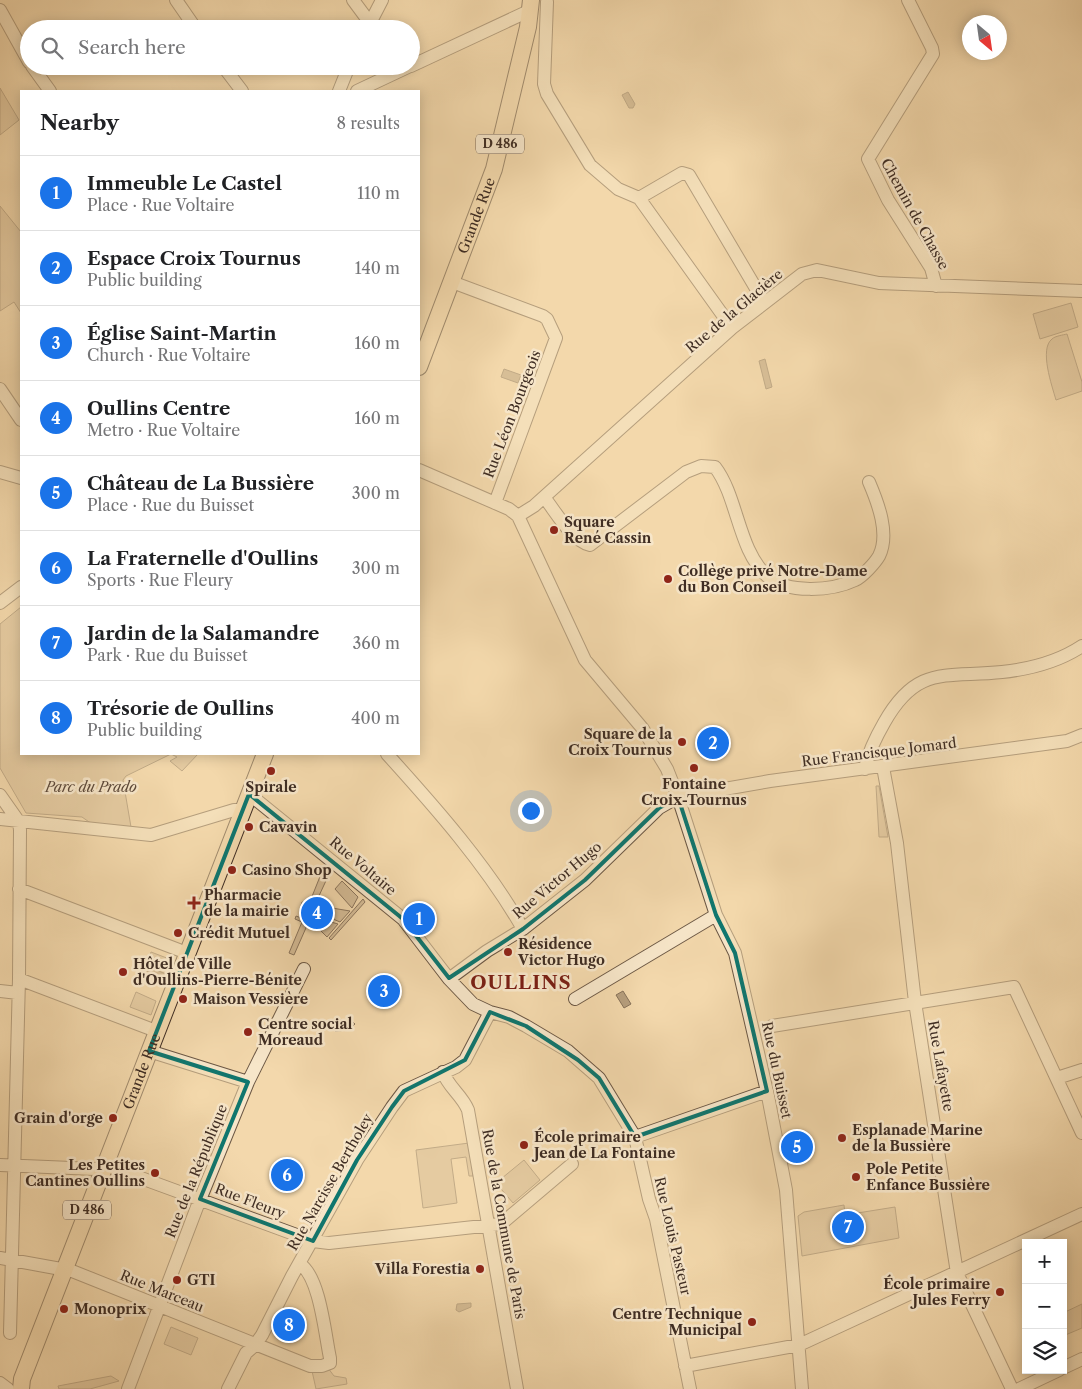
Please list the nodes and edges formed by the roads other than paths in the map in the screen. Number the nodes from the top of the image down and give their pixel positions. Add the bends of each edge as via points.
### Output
1 (176, 0) edge
2 (354, 0) edge
3 (382, 0) edge
4 (908, 0) edge
5 (538, 3) edge
6 (0, 10) edge
7 (190, 20) edge
8 (365, 20) edge
9 (371, 20) edge
10 (20, 46) edge
11 (420, 62) edge
12 (38, 75) edge
13 (230, 75) edge
14 (345, 75) edge
15 (392, 75) edge
16 (49, 90) edge
17 (241, 90) edge
18 (339, 90) edge
19 (359, 90) edge
20 (639, 198) junction
21 (452, 282) junction
22 (936, 286) junction
23 (1082, 291) edge
24 (764, 302) junction
25 (732, 328) junction
26 (420, 361) edge
27 (0, 389) edge
28 (20, 419) edge
29 (420, 470) edge
30 (0, 472) edge
31 (20, 478) edge
32 (870, 482) dead end
33 (545, 496) junction
34 (495, 503) junction
35 (518, 516) junction
36 (20, 588) edge
37 (0, 603) edge
38 (1082, 646) edge
39 (1082, 735) edge
40 (265, 755) edge
41 (388, 755) edge
42 (883, 767) junction
43 (865, 769) junction
44 (250, 794) junction
45 (0, 796) edge
46 (678, 797) junction
47 (0, 809) edge
48 (243, 810) junction
49 (0, 819) edge
50 (19, 822) junction
51 (19, 888) junction
52 (716, 915) junction
53 (523, 929) junction
54 (187, 953) junction
55 (304, 969) dead end
56 (449, 978) junction
57 (19, 979) junction
58 (0, 991) edge
59 (18, 993) junction
60 (575, 998) dead end
61 (915, 1002) junction
62 (490, 1012) junction
63 (772, 1026) dead end
64 (156, 1031) junction
65 (149, 1051) junction
66 (1082, 1070) edge
67 (443, 1072) junction
68 (1057, 1078) junction
69 (248, 1082) junction
70 (767, 1091) junction
71 (1082, 1133) edge
72 (635, 1137) junction
73 (572, 1164) dead end
74 (0, 1165) edge
75 (13, 1165) junction
76 (103, 1168) junction
77 (200, 1199) junction
78 (1082, 1214) edge
79 (490, 1226) junction
80 (313, 1241) junction
81 (5, 1259) edge
82 (300, 1264) junction
83 (63, 1269) junction
84 (957, 1272) junction
85 (160, 1305) junction
86 (10, 1333) dead end
87 (255, 1345) junction
88 (800, 1345) junction
89 (1082, 1360) edge
90 (685, 1366) junction
91 (1067, 1366) edge
92 (1051, 1374) edge
93 (0, 1383) edge
94 (8, 1389) edge
95 (21, 1389) edge
96 (128, 1389) edge
97 (228, 1389) edge
98 (237, 1389) edge
99 (517, 1389) edge
100 (690, 1389) edge
101 (802, 1389) edge
102 (1012, 1389) edge
103 (1019, 1389) edge

1 - 7 street
2 - 8 street
3 - 9 street
4 - 22 street, Chemin de Chasse via 933,54 868,159 888,200 931,268
5 - 11 street
5 - 20 street via 546,94 590,165 618,189
5 - 21 main road, Grande Rue / D 486 via 494,169
6 - 10 street
12 - 16 street
13 - 17 street
14 - 18 street
15 - 19 street
20 - 24 street via 682,173 689,175
20 - 25 street
21 - 26 main road, Grande Rue / D 486
21 - 34 street, Rue Léon Bourgeois via 543,316 556,338
22 - 23 street, Rue de la Glacière
22 - 24 street, Rue de la Glacière via 879,283 817,270 802,274
24 - 25 street, Rue de la Glacière
25 - 33 street, Rue de la Glacière
27 - 28 street
29 - 34 street
30 - 31 street
32 - 33 street via 881,511 879,556 857,580 814,588 783,586 768,577 755,561 715,467 701,466 686,472 590,545 583,543
33 - 35 street, Rue de la Glacière
34 - 35 street
35 - 46 street, Rue du Buisset via 583,657 644,729
36 - 37 street
38 - 43 street via 1038,666 1001,672 946,674 915,686 897,700 874,742
39 - 42 street, Rue Francisque Jomard via 1067,741
40 - 44 main road, Grande Rue / D 486
41 - 53 street via 487,875
42 - 43 street, Rue Francisque Jomard
42 - 61 street, Rue Lafayette via 897,843
43 - 46 street, Rue Francisque Jomard
44 - 48 main road, Grande Rue / D 486
44 - 56 street, Rue Voltaire via 403,919
45 - 47 street
45 - 50 street
46 - 52 street, Rue du Buisset
46 - 53 street, Rue Victor Hugo via 659,808 585,880
48 - 50 street via 152,835
48 - 54 main road, Grande Rue / D 486
49 - 50 street
50 - 51 street
51 - 54 street
51 - 57 street
52 - 60 street
52 - 70 street, Rue du Buisset via 735,953
53 - 56 street, Rue Victor Hugo
54 - 64 main road, Grande Rue / D 486
55 - 69 street, Rue de la République
56 - 62 street, Rue Voltaire via 473,1004
57 - 59 street
57 - 64 street
58 - 59 street
59 - 75 street
61 - 63 street
61 - 68 street via 1014,987
61 - 84 street, Rue Lafayette
62 - 67 street, Rue Narcisse Bertholey via 464,1060
62 - 72 street, Rue Louis Pasteur via 509,1016 526,1026 599,1078
64 - 65 main road, Grande Rue / D 486
65 - 69 street
65 - 76 main road, Grande Rue / D 486
66 - 68 street
67 - 79 street, Rue de la Commune de Paris via 447,1083 463,1098 468,1110
67 - 80 street, Rue Narcisse Bertholey via 404,1091 357,1160
68 - 71 street
69 - 77 street, Rue de la République
70 - 72 street
70 - 88 street, Rue du Buisset via 786,1190
72 - 90 street, Rue Louis Pasteur via 656,1219
73 - 79 street via 501,1224
74 - 75 street, Rue Fleury
75 - 76 street, Rue Fleury
75 - 81 street
76 - 77 street, Rue Fleury via 122,1170
76 - 83 main road, Grande Rue / D 486
77 - 80 street, Rue Fleury
77 - 85 street, Rue de la République
78 - 84 street
79 - 80 street, Rue Fleury via 328,1243
79 - 99 street, Rue de la Commune de Paris
80 - 82 street, Rue Narcisse Bertholey
81 - 83 street, Rue Marceau
81 - 86 street
82 - 87 street, Rue Narcisse Bertholey
82 - 87 street, Rue Marceau via 313,1280 330,1363 310,1366
83 - 85 street, Rue Marceau
83 - 95 main road, Grande Rue / D 486
84 - 88 street
84 - 102 street, Rue Lafayette
85 - 87 street, Rue Marceau
85 - 96 street, Rue de la République
87 - 97 street, Rue Narcisse Bertholey via 246,1353
87 - 98 street, Rue Narcisse Bertholey
88 - 90 street
88 - 101 street, Rue du Buisset
89 - 91 street
90 - 100 street, Rue Louis Pasteur
92 - 103 street
93 - 94 street

